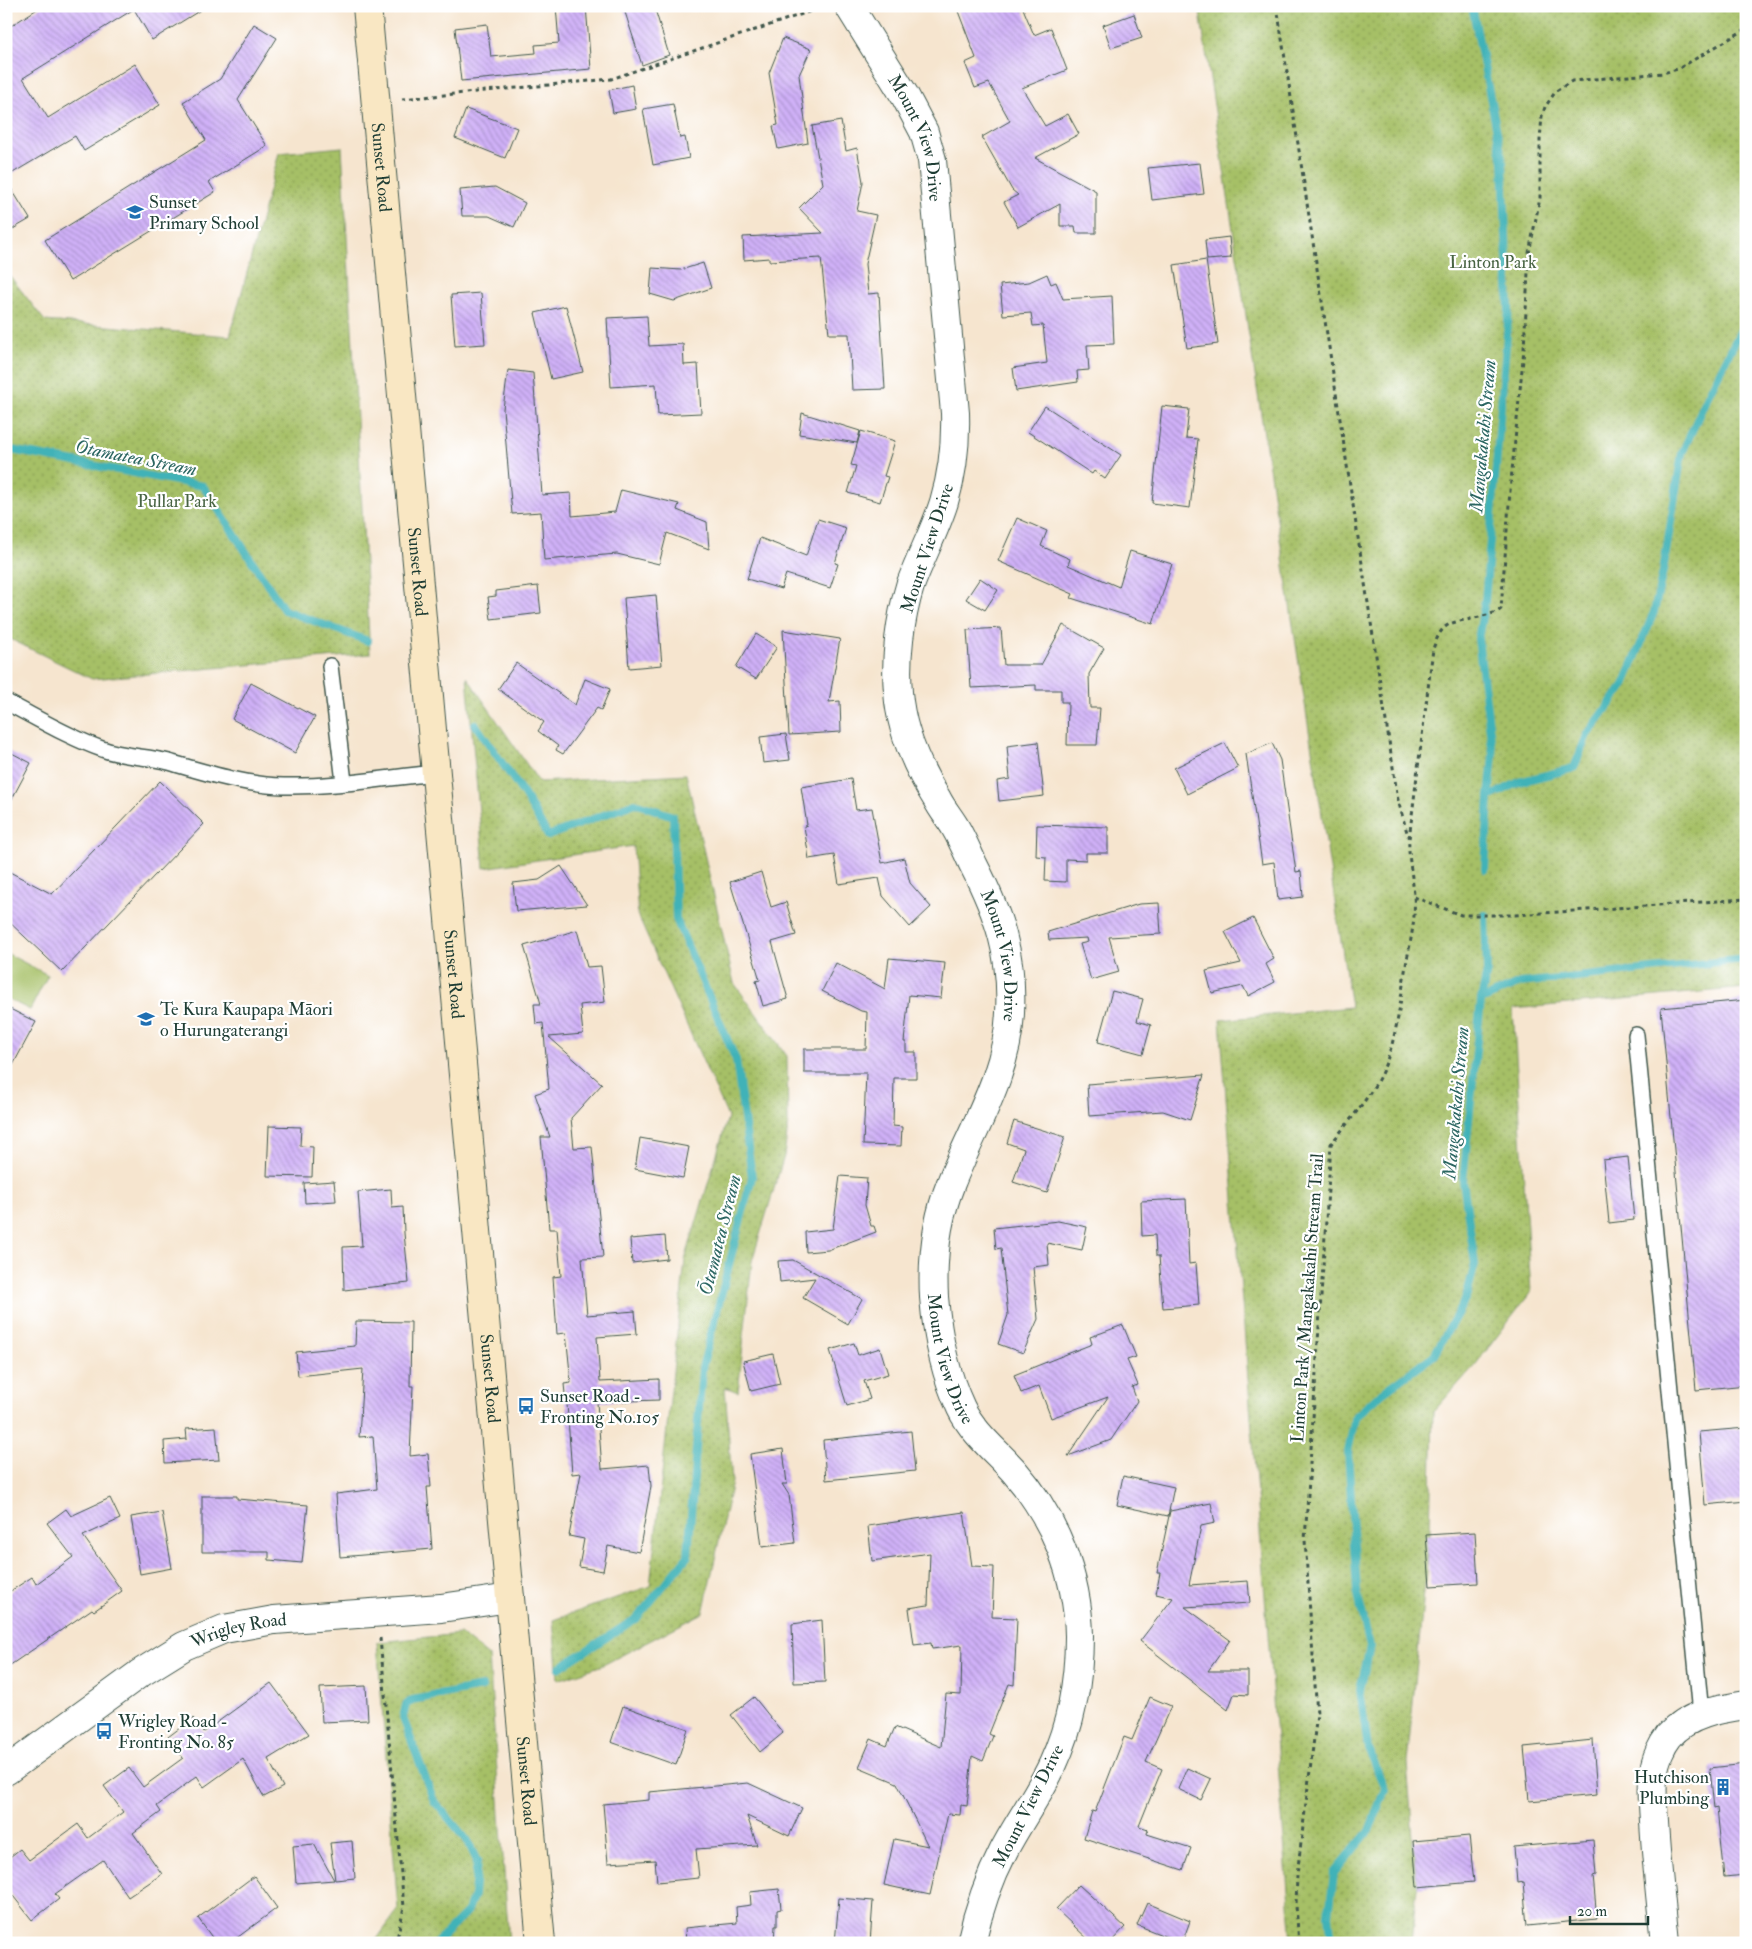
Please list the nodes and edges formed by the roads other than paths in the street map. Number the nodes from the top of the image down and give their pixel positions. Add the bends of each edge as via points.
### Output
1 (367, 6) edge
2 (849, 6) edge
3 (330, 666) dead end
4 (6, 702) edge
5 (435, 773) junction
6 (344, 782) junction
7 (1636, 1034) dead end
8 (510, 1598) junction
9 (1746, 1705) edge
10 (1702, 1714) junction
11 (6, 1771) edge
12 (541, 1943) edge
13 (971, 1943) edge
14 (1665, 1943) edge

1 - 5 main road, Sunset Road
2 - 13 street, Mount View Drive via 905,96 924,132 932,160 955,413 956,448 951,473 943,504 910,588 901,625 898,694 904,729 915,761 955,826 1002,928 1009,977 1010,1015 994,1087 950,1184 939,1220 934,1296 948,1374 962,1409 974,1428 1017,1475 1049,1520 1075,1591 1079,1637 1075,1689 1067,1727 1053,1764 1002,1854 977,1912
3 - 6 lane
4 - 6 lane via 68,734 116,753 155,758 238,782 285,786
5 - 6 lane
5 - 8 main road, Sunset Road
7 - 10 lane
8 - 11 street, Wrigley Road via 440,1608 274,1620 224,1629 184,1646 139,1674
8 - 12 main road, Sunset Road
9 - 10 street
10 - 14 street via 1669,1736 1654,1770 1655,1846

